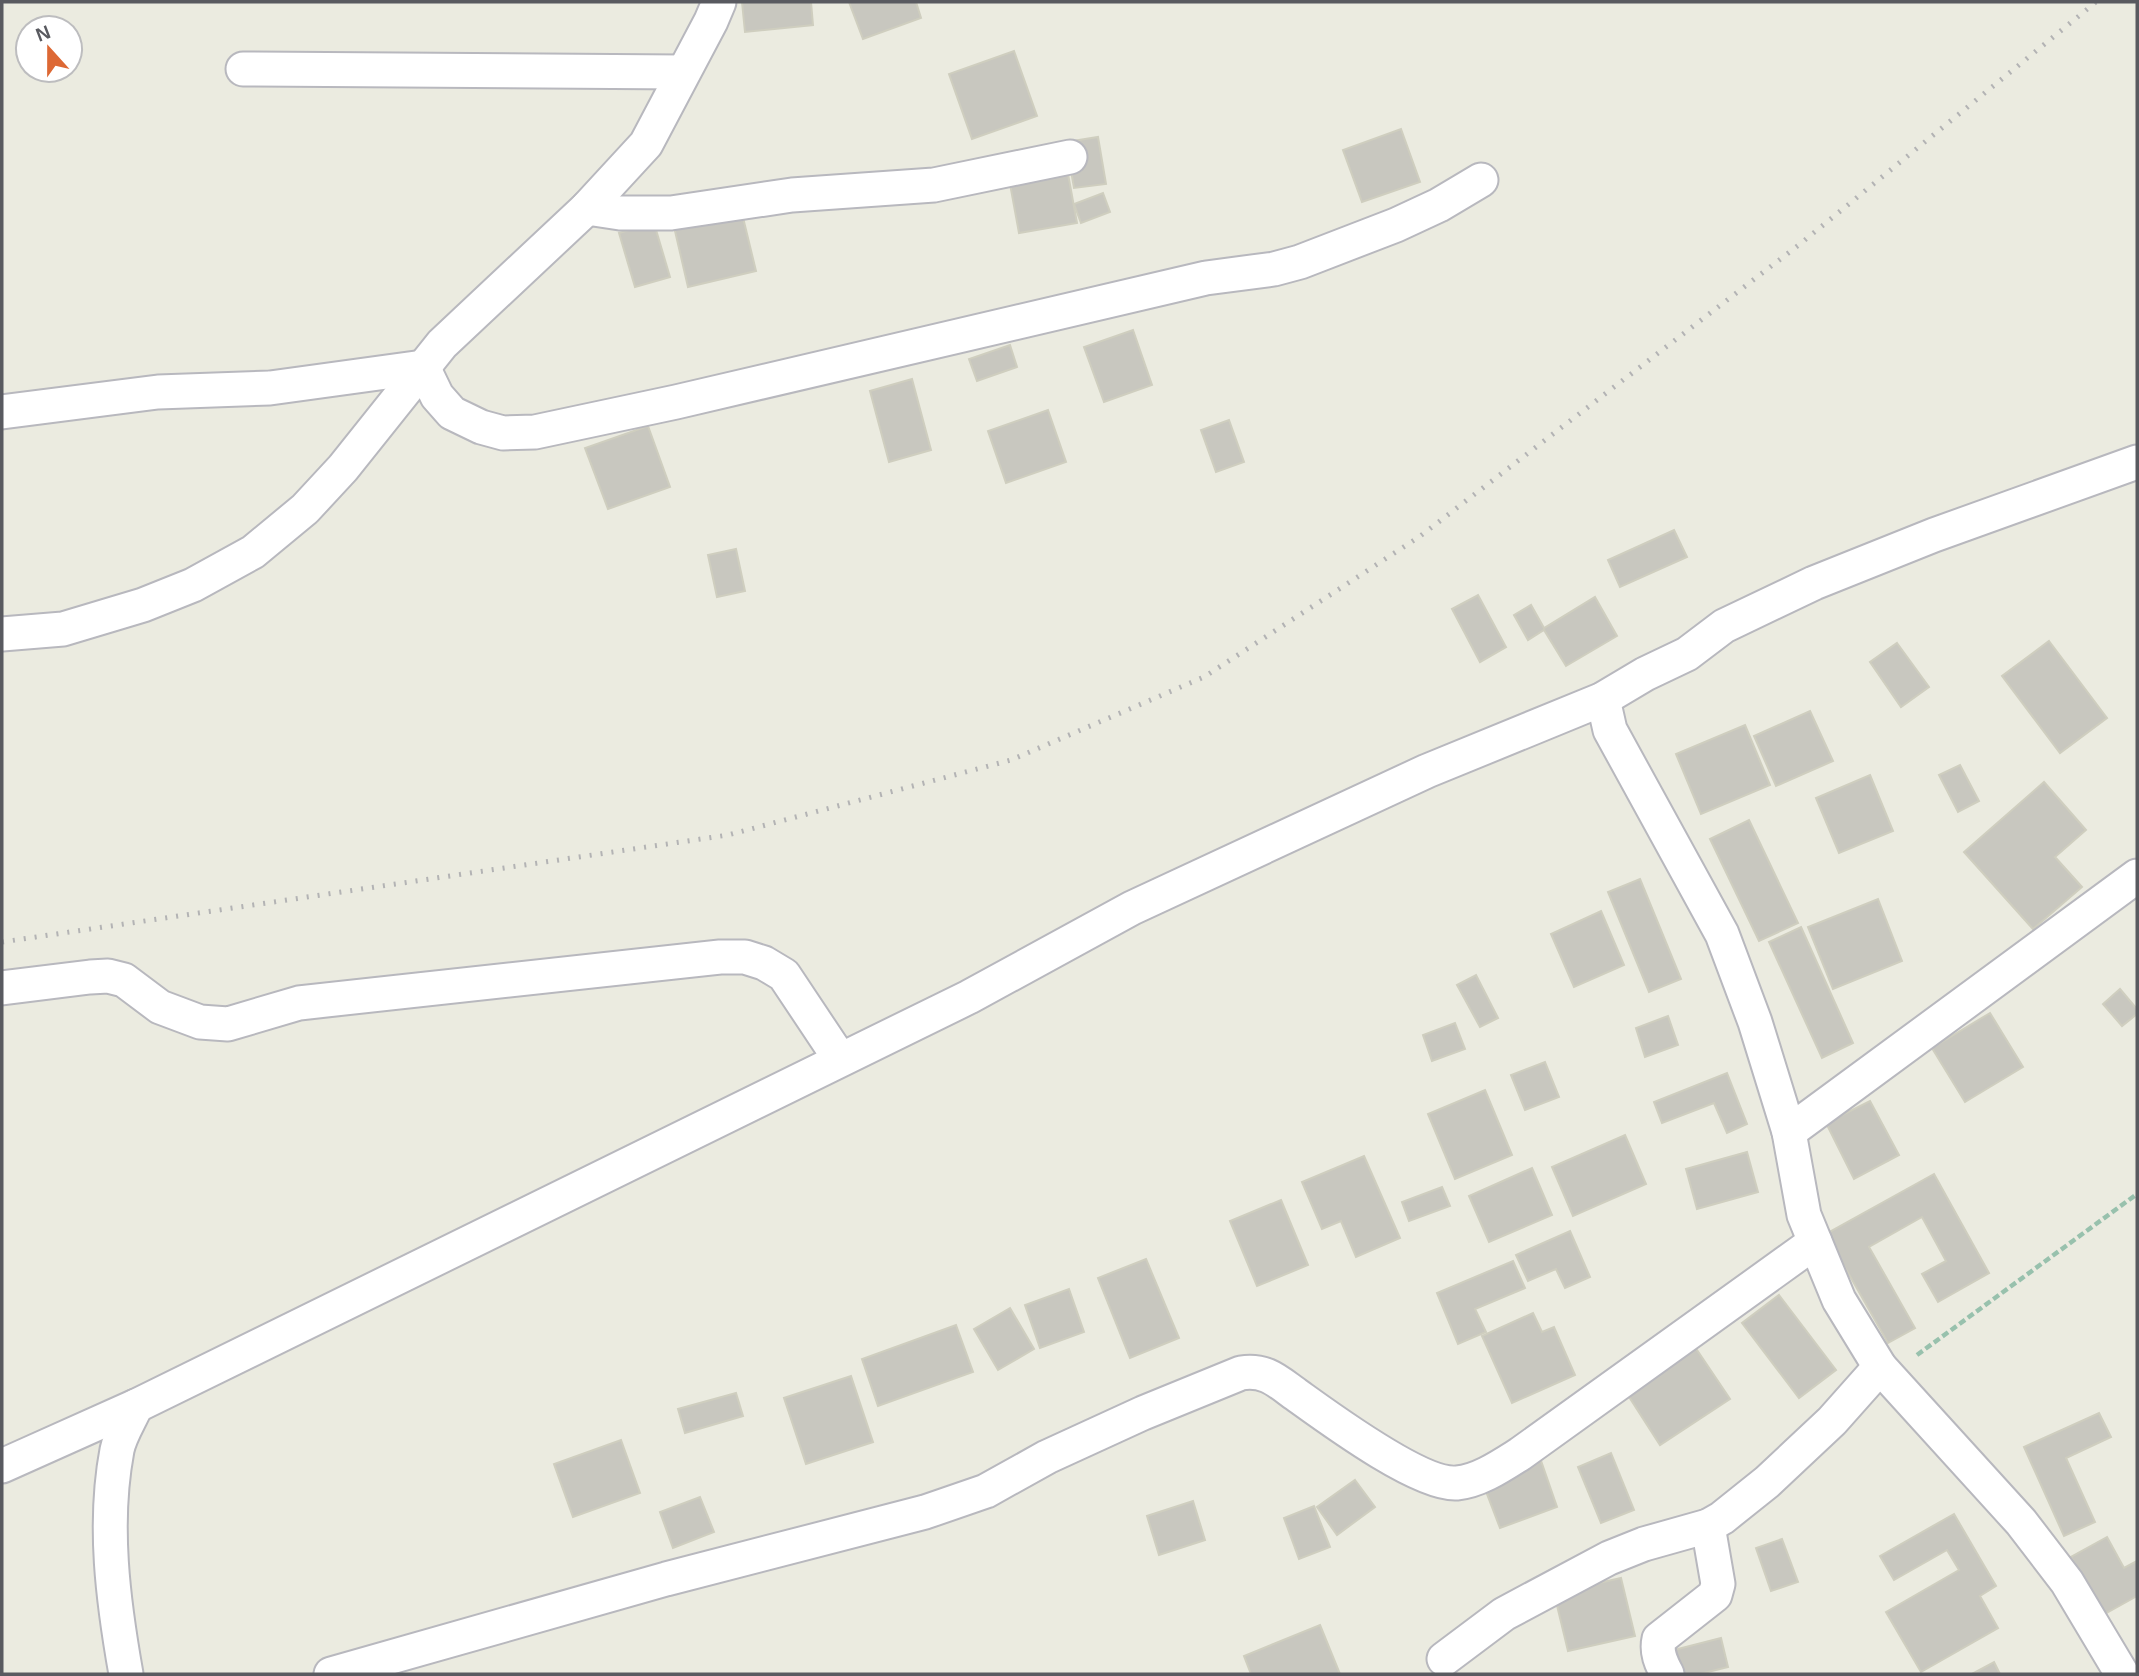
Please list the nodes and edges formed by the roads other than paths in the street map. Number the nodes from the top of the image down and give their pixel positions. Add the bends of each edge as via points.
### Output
1 (719, 2) edge
2 (243, 69) dead end
3 (683, 72) junction
4 (1070, 158) dead end
5 (1481, 180) dead end
6 (587, 208) junction
7 (423, 367) junction
8 (2, 412) edge
9 (2137, 462) edge
10 (2, 634) edge
11 (1603, 699) junction
12 (2137, 876) edge
13 (2, 988) edge
14 (840, 1059) junction
15 (1789, 1132) junction
16 (1815, 1242) junction
17 (1884, 1372) junction
18 (136, 1406) junction
19 (2, 1466) edge
20 (1708, 1526) junction
21 (1444, 1658) dead end
22 (126, 1674) edge
23 (331, 1674) edge
24 (1667, 1674) edge
25 (2123, 1674) edge

1 - 3 street
2 - 3 street
3 - 6 street via 646,144
4 - 6 street via 934,185 792,195 671,213
5 - 7 street via 1439,205 1274,269 1206,278 536,432 503,433 452,413 437,396
6 - 7 street
7 - 8 street via 270,388 158,391
7 - 10 street via 305,509 253,552 193,585 143,605 63,629
9 - 11 street via 1814,583 1724,626 1687,654
11 - 14 street via 1427,771 1132,908 969,997
11 - 15 street via 1610,730 1722,934
12 - 15 street
13 - 14 street via 108,976 124,980 160,1007 200,1022 229,1024 299,1003 745,957 784,975
14 - 18 street
15 - 16 street via 1804,1215
16 - 17 street via 1839,1300
16 - 23 street via 1520,1454 1471,1480 1455,1483 1422,1475 1266,1374 1252,1371 1131,1418 986,1491 925,1512 666,1579
17 - 20 street via 1767,1482
17 - 25 street via 2021,1522 2067,1582
18 - 19 street
18 - 22 street via 117,1447 111,1497 114,1594
20 - 21 street via 1609,1558 1504,1614
20 - 24 street via 1718,1584 1715,1595 1659,1639 1657,1647

